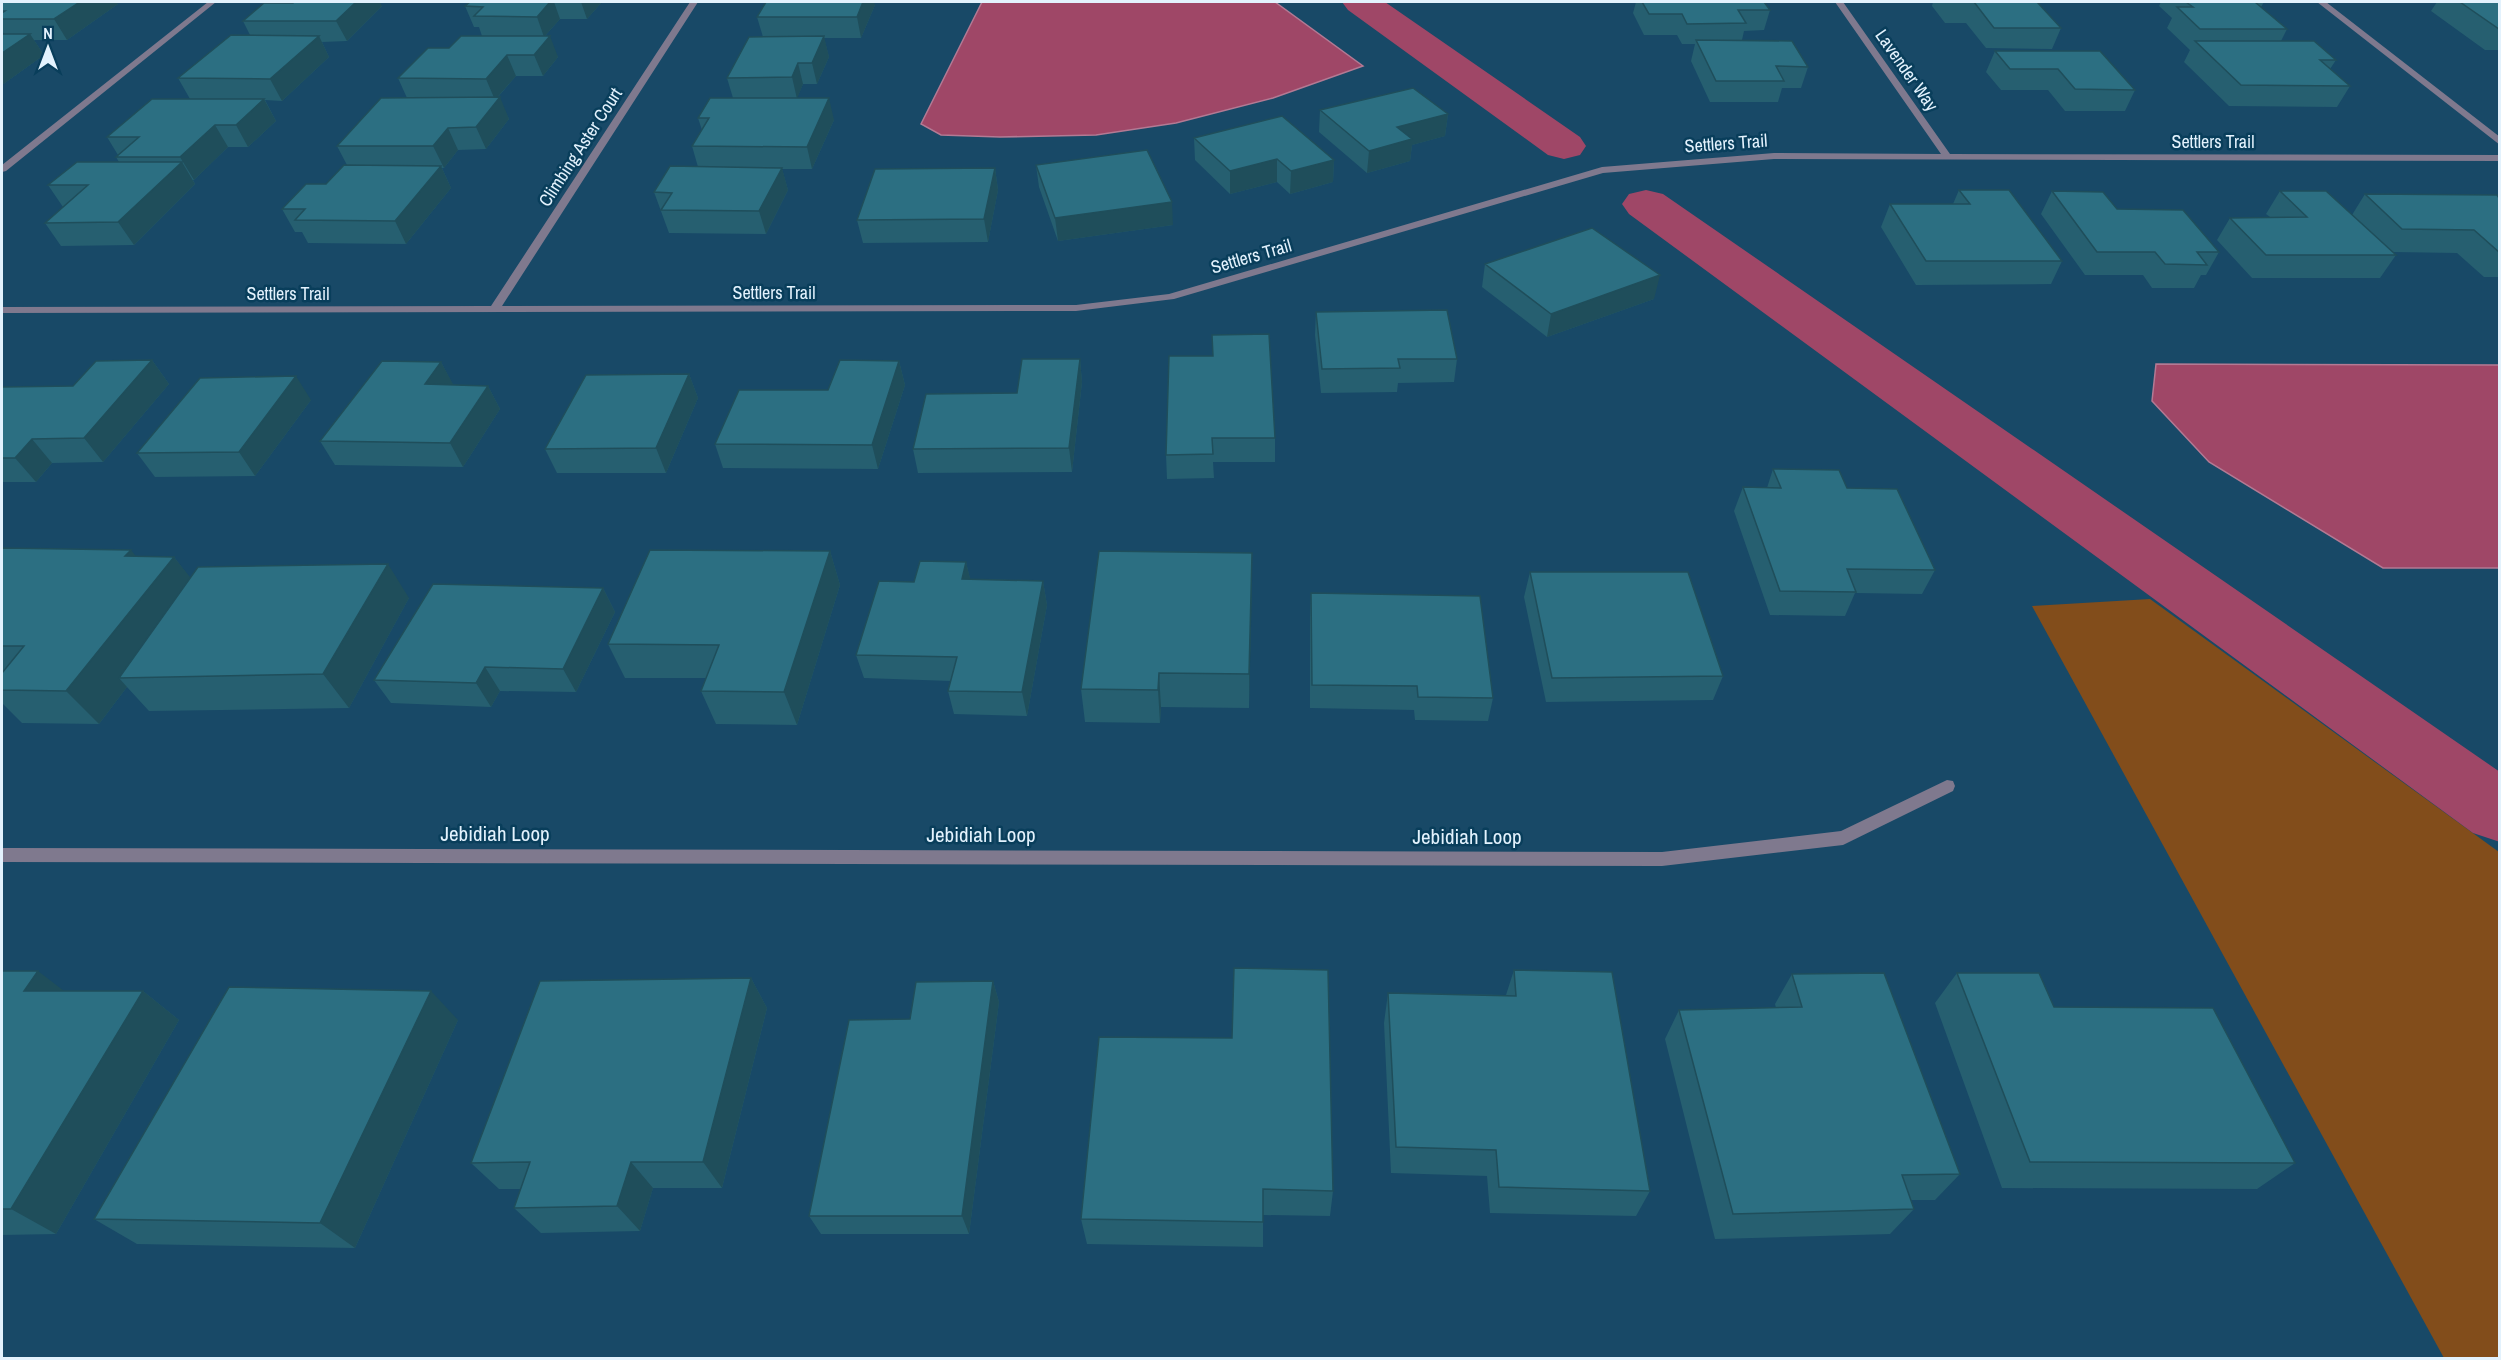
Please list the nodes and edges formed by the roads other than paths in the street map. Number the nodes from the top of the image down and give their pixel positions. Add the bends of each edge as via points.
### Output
1 (212, 2) edge
2 (694, 2) edge
3 (1839, 2) edge
4 (2321, 2) edge
5 (2499, 142) edge
6 (1948, 157) junction
7 (2499, 158) edge
8 (2, 170) edge
9 (2, 310) edge
10 (494, 310) junction
11 (1947, 786) dead end
12 (2, 855) edge

1 - 8 street
2 - 10 street, Climbing Aster Court
3 - 6 street, Lavender Way
4 - 5 street
6 - 7 street, Settlers Trail
6 - 10 street, Settlers Trail via 1774,156 1602,170 1170,297 1076,308
9 - 10 street, Settlers Trail
11 - 12 street, Jebidiah Loop via 1843,838 1662,859

